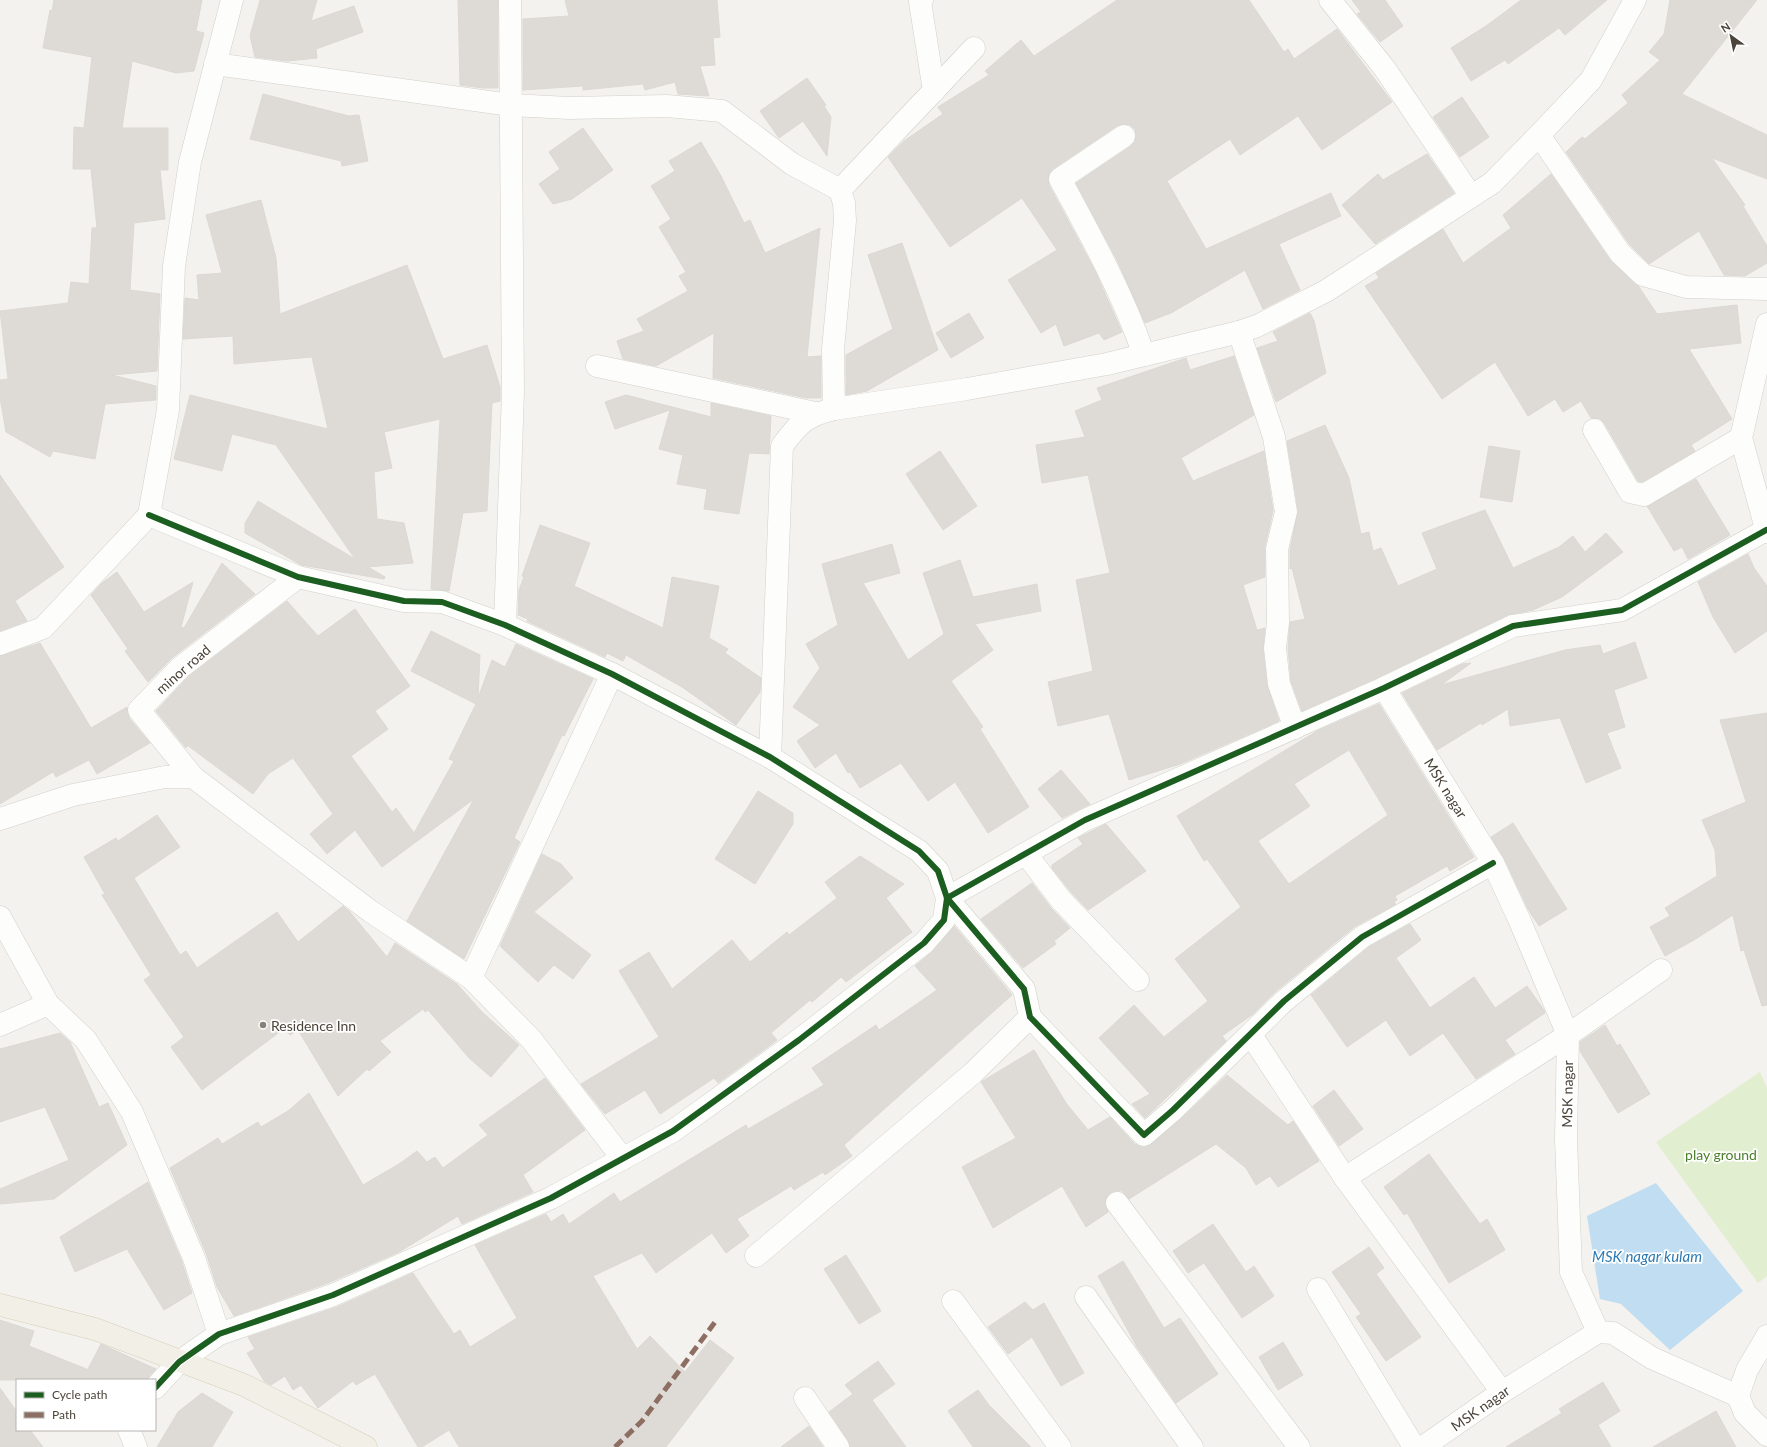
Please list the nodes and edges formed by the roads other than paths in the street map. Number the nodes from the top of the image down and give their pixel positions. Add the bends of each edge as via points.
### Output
1 (232, 0) edge
2 (510, 0) edge
3 (922, 0) edge
4 (1330, 0) edge
5 (1635, 0) edge
6 (974, 48) dead end
7 (215, 64) junction
8 (934, 90) junction
9 (512, 105) junction
10 (1124, 136) dead end
11 (1540, 136) junction
12 (840, 190) junction
13 (1471, 196) junction
14 (1767, 289) edge
15 (1767, 324) edge
16 (1239, 332) junction
17 (1144, 355) junction
18 (597, 366) dead end
19 (824, 411) junction
20 (1594, 430) dead end
21 (1740, 438) junction
22 (149, 515) junction
23 (1766, 531) edge
24 (298, 577) junction
25 (505, 625) junction
26 (0, 644) edge
27 (612, 674) junction
28 (1384, 688) junction
29 (1295, 728) junction
30 (770, 757) junction
31 (193, 777) junction
32 (0, 820) edge
33 (1026, 854) junction
34 (1493, 863) junction
35 (947, 898) junction
36 (0, 917) edge
37 (1661, 970) dead end
38 (471, 978) junction
39 (1138, 980) dead end
40 (48, 1004) junction
41 (1030, 1017) junction
42 (0, 1025) edge
43 (1251, 1035) junction
44 (1568, 1035) junction
45 (623, 1159) junction
46 (1345, 1178) junction
47 (1117, 1203) dead end
48 (756, 1256) dead end
49 (1318, 1289) dead end
50 (1086, 1297) dead end
51 (953, 1301) dead end
52 (0, 1305) edge
53 (1598, 1332) junction
54 (219, 1334) junction
55 (1767, 1336) edge
56 (179, 1362) junction
57 (156, 1387) edge
58 (1502, 1392) junction
59 (1738, 1396) junction
60 (805, 1398) dead end
61 (129, 1431) edge
62 (1767, 1435) edge
63 (136, 1447) edge
64 (366, 1447) edge
65 (838, 1447) edge
66 (1060, 1447) edge
67 (1192, 1447) edge
68 (1299, 1447) edge
69 (1414, 1447) edge
70 (1423, 1447) edge

1 - 7 street
2 - 9 street
3 - 8 street via 920,2
4 - 13 street via 1385,69
5 - 11 street via 1591,80
6 - 8 street
7 - 9 street
7 - 22 street via 190,162 174,266 168,410
8 - 12 street
9 - 12 street via 569,108 667,106 722,111 792,164
9 - 25 street via 513,392
10 - 17 street via 1060,179 1135,329
11 - 13 street via 1492,182
11 - 14 street via 1620,253 1643,275 1686,287
12 - 19 street via 845,221 833,348
13 - 16 street via 1326,291 1257,326
15 - 21 street
16 - 17 street
16 - 29 street via 1274,437 1286,512 1277,549 1278,623 1275,648 1279,684
17 - 19 street via 975,388
18 - 19 street
19 - 30 street via 796,427 782,446
20 - 21 street via 1630,492 1644,494
21 - 23 street
22 - 24 street
22 - 26 street via 43,628
23 - 28 street via 1622,610 1513,626
24 - 25 street via 404,601 442,602
24 - 31 street, minor road via 181,667 138,710
25 - 27 street
27 - 30 street
27 - 38 street
28 - 29 street
28 - 34 street, MSK nagar
29 - 33 street via 1085,820
30 - 35 street via 919,851 938,871
31 - 32 street via 164,778 80,793
31 - 38 street via 370,911
33 - 35 street
33 - 39 street via 1061,900
34 - 43 street via 1362,937 1284,1001
34 - 44 street, MSK nagar via 1520,919
35 - 41 street via 1024,989
35 - 45 street via 944,920 924,943 799,1040 711,1104 673,1131
36 - 40 street
37 - 44 street
38 - 45 street via 531,1039
40 - 42 street
40 - 54 street via 86,1040 132,1112 194,1258
41 - 43 street via 1144,1135
41 - 48 street via 973,1073
43 - 46 street
44 - 46 street
44 - 53 street, MSK nagar via 1566,1139 1571,1272
45 - 54 street via 551,1198 333,1295
46 - 58 street
47 - 68 street
49 - 69 street
50 - 67 street
51 - 66 street
52 - 56 main road via 95,1329
53 - 58 street, MSK nagar
53 - 59 street via 1613,1333 1652,1358
54 - 56 street
55 - 59 street via 1747,1370
56 - 57 street
56 - 64 main road via 244,1385
58 - 70 street, MSK nagar
59 - 62 street via 1745,1413
60 - 65 street
61 - 63 street

